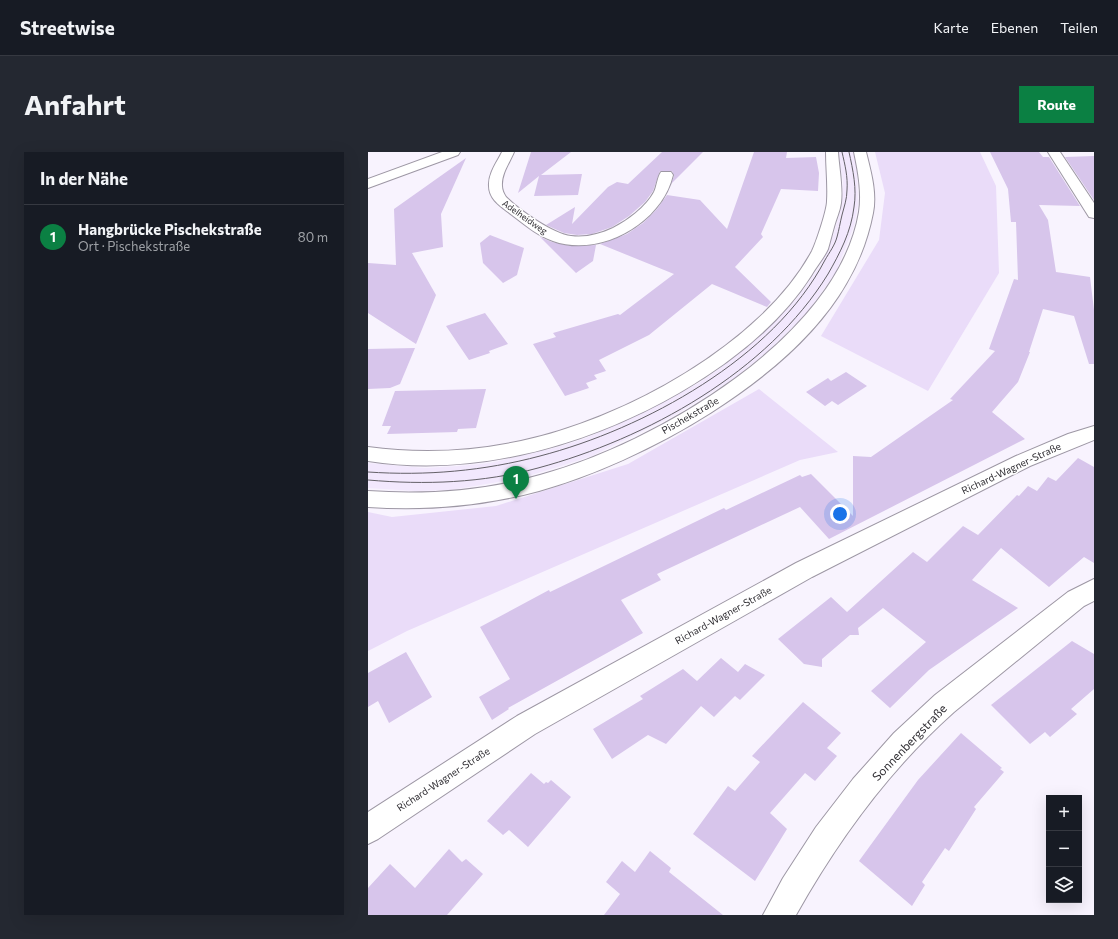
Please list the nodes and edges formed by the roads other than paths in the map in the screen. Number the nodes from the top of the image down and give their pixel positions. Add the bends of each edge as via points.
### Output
1 (454, 152) edge
2 (508, 152) edge
3 (832, 152) edge
4 (860, 152) edge
5 (1054, 152) edge
6 (666, 175) dead end
7 (368, 184) edge
8 (1094, 214) edge
9 (1094, 433) edge
10 (368, 454) edge
11 (368, 499) edge
12 (1094, 588) edge
13 (368, 828) edge
14 (779, 915) edge

1 - 7 street
2 - 6 street, Adelheidweg via 495,180 496,194 547,233 564,239 601,239 624,228 661,194
3 - 10 street via 836,180 833,208 825,238 810,268 765,321 746,339 707,368 623,414 540,443 516,449 459,456 413,458
4 - 11 street, Pischekstraße via 866,182 866,212 856,249 838,287 780,352 725,394 696,414 628,449 593,466 562,476 456,499
5 - 8 street
9 - 13 street, Richard-Wagner-Straße via 1023,461 804,570 526,725
12 - 14 street, Sonnenbergstraße via 1076,599 926,720 877,773 836,824 793,888

